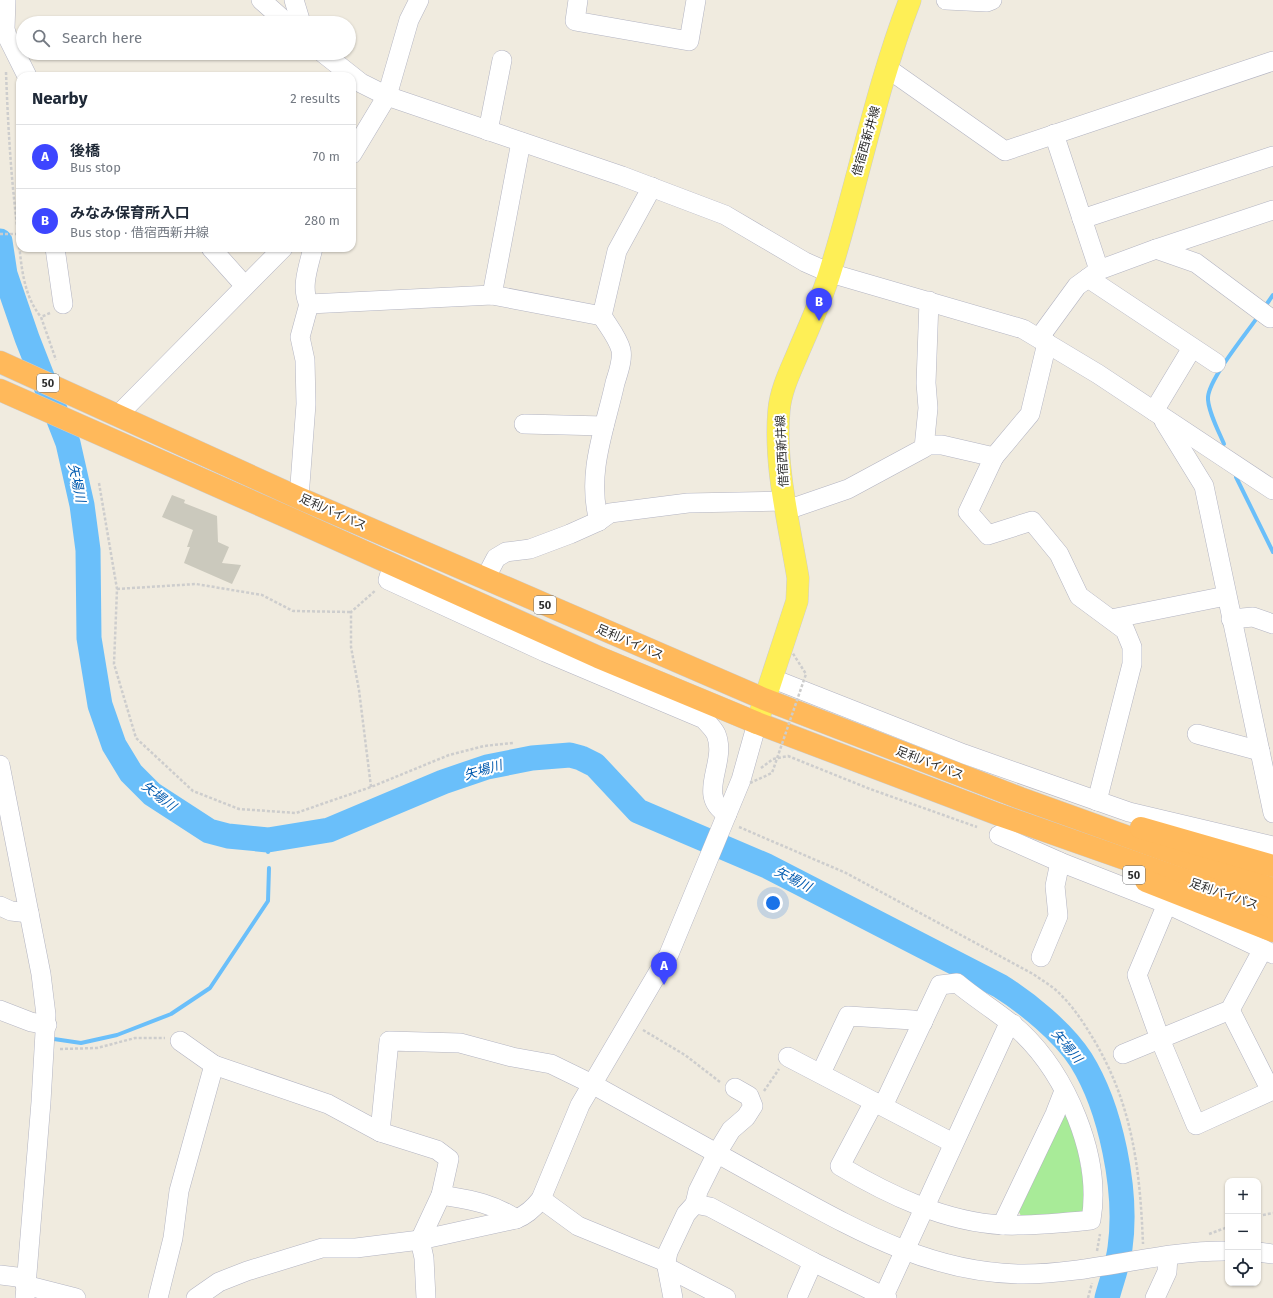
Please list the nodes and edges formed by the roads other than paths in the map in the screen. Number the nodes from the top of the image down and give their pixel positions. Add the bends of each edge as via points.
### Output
1 (6, 0) edge
2 (261, 0) edge
3 (294, 0) edge
4 (419, 0) edge
5 (578, 0) edge
6 (696, 0) edge
7 (910, 0) edge
8 (946, 0) edge
9 (992, 0) edge
10 (279, 16) edge
11 (299, 16) edge
12 (16, 54) edge
13 (19, 60) edge
14 (332, 60) edge
15 (502, 60) dead end
16 (1273, 61) edge
17 (887, 68) junction
18 (25, 72) edge
19 (347, 72) edge
20 (356, 79) edge
21 (387, 96) junction
22 (488, 131) junction
23 (1054, 134) junction
24 (521, 142) junction
25 (356, 147) edge
26 (1273, 156) edge
27 (652, 187) junction
28 (1273, 210) edge
29 (1082, 219) junction
30 (1156, 249) junction
31 (56, 252) edge
32 (215, 252) edge
33 (279, 252) edge
34 (312, 252) edge
35 (830, 272) junction
36 (1093, 274) junction
37 (245, 286) junction
38 (492, 295) junction
39 (929, 301) junction
40 (63, 304) road end
41 (309, 304) junction
42 (602, 316) junction
43 (1272, 321) edge
44 (1043, 341) junction
45 (1192, 348) junction
46 (1216, 363) dead end
47 (9, 366) edge
48 (0, 390) edge
49 (1158, 414) junction
50 (118, 415) junction
51 (524, 424) dead end
52 (604, 426) junction
53 (925, 445) junction
54 (994, 457) junction
55 (1273, 490) edge
56 (299, 498) junction
57 (786, 506) junction
58 (599, 521) junction
59 (390, 572) junction
60 (486, 579) junction
61 (1226, 596) junction
62 (1111, 619) junction
63 (1231, 619) junction
64 (1273, 624) edge
65 (771, 678) junction
66 (764, 699) junction
67 (757, 723) junction
68 (1197, 734) dead end
69 (1260, 751) junction
70 (0, 765) edge
71 (1020, 798) junction
72 (1097, 801) junction
73 (1273, 813) edge
74 (723, 822) junction
75 (998, 825) junction
76 (1273, 846) edge
77 (1060, 862) junction
78 (1273, 866) edge
79 (1273, 889) edge
80 (1169, 898) junction
81 (0, 906) edge
82 (1273, 911) edge
83 (29, 913) junction
84 (1270, 945) edge
85 (1041, 957) dead end
86 (0, 1010) edge
87 (1230, 1010) junction
88 (923, 1022) junction
89 (1013, 1024) junction
90 (47, 1025) junction
91 (1160, 1038) junction
92 (180, 1041) road end
93 (1123, 1054) dead end
94 (788, 1057) road end
95 (214, 1065) junction
96 (821, 1073) junction
97 (592, 1084) junction
98 (736, 1088) road end
99 (1064, 1091) junction
100 (878, 1104) junction
101 (380, 1132) junction
102 (953, 1143) junction
103 (717, 1153) junction
104 (441, 1195) junction
105 (541, 1199) junction
106 (695, 1204) junction
107 (925, 1207) junction
108 (516, 1219) junction
109 (1002, 1225) junction
110 (420, 1240) junction
111 (1225, 1251) edge
112 (904, 1252) junction
113 (1261, 1252) edge
114 (1273, 1254) edge
115 (1168, 1256) junction
116 (813, 1262) junction
117 (667, 1265) junction
118 (0, 1275) edge
119 (25, 1287) edge
120 (76, 1298) edge
121 (158, 1298) edge
122 (196, 1298) edge
123 (426, 1298) edge
124 (673, 1298) edge
125 (726, 1298) edge
126 (797, 1298) edge
127 (885, 1298) edge
128 (1155, 1298) edge

1 - 12 street via 5,29
2 - 10 street
3 - 11 street
4 - 21 street via 409,20
5 - 6 street via 575,21 689,41
7 - 17 main road, 借宿西新井線
8 - 9 street
13 - 18 street
14 - 19 street
15 - 22 street
16 - 23 street
17 - 23 street via 1005,151
17 - 35 main road, 借宿西新井線
20 - 21 street
21 - 22 street
21 - 25 street
22 - 24 street
23 - 29 street
24 - 27 street
24 - 38 street
26 - 29 street
27 - 35 street via 725,215 805,262
27 - 42 street via 617,251
28 - 30 street
29 - 36 street
30 - 36 street
30 - 43 street via 1196,263
31 - 40 street
32 - 37 street
33 - 37 street
34 - 41 street via 304,296
35 - 39 street
35 - 57 main road, 借宿西新井線 via 784,386 779,408 779,448
36 - 44 street via 1077,286
36 - 45 street
37 - 50 street
38 - 41 street
38 - 42 street
39 - 44 street via 1023,329
39 - 53 street
41 - 56 street via 300,337 305,360 306,404
42 - 52 street via 621,351
44 - 49 street
44 - 54 street via 1030,414
45 - 46 street
45 - 49 street
47 - 50 highway, 足利バイパス / 50
48 - 59 highway, 足利バイパス / 50
49 - 55 street
49 - 61 street via 1204,486
50 - 56 highway, 足利バイパス / 50
51 - 52 street
52 - 58 street via 594,482
53 - 54 street via 942,444
53 - 57 street via 924,448 848,489
54 - 62 street via 968,512 988,535 1032,521 1059,554 1079,596
56 - 60 highway, 足利バイパス / 50
57 - 58 street via 688,503 610,513
57 - 65 main road, 借宿西新井線 via 798,590 795,608
58 - 60 street via 530,549 506,552 496,558
59 - 67 highway, 足利バイパス / 50
59 - 74 street via 545,652 704,719 715,732 718,742 719,757 713,796
60 - 66 highway, 足利バイパス / 50
61 - 62 street
61 - 63 street
62 - 72 street via 1125,630 1132,648 1132,664
63 - 64 street via 1253,617
63 - 69 street
65 - 66 main road, 借宿西新井線
65 - 72 street via 964,754
66 - 67 main road, 借宿西新井線
66 - 71 highway, 足利バイパス / 50
67 - 74 street via 748,775
67 - 75 highway, 足利バイパス / 50
68 - 69 street
69 - 73 street
70 - 83 street
71 - 78 highway, 50 via 1173,836
71 - 79 highway, 足利バイパス / 50
72 - 76 street via 1129,812
74 - 97 street via 669,954
75 - 77 street
75 - 80 highway, 50
75 - 82 highway, 足利バイパス / 50 via 1157,870
77 - 80 street
77 - 85 street via 1055,886 1058,916
80 - 84 highway, 50
80 - 91 street via 1136,976
81 - 83 street via 21,914
83 - 90 street via 44,989
84 - 87 street
86 - 90 street
87 - 91 street
87 - 91 street via 1271,1091 1196,1125
88 - 89 street via 940,985 957,983
88 - 96 street via 848,1016
88 - 100 street
89 - 99 street via 1046,1060
89 - 102 street via 1006,1030
90 - 119 street
91 - 93 street
92 - 95 street
94 - 96 street
95 - 101 street via 328,1104
95 - 121 street via 179,1192 173,1238
96 - 100 street
97 - 101 street via 551,1064 460,1043 389,1041
97 - 103 street
97 - 105 street via 580,1105
98 - 103 street via 749,1096 753,1106 746,1117 731,1130
99 - 109 street
99 - 109 street via 1074,1110 1089,1153 1093,1206 1091,1220
100 - 102 street
100 - 107 street via 840,1166 879,1188
101 - 104 street via 437,1150 450,1159
102 - 107 street
103 - 106 street via 698,1190
103 - 112 street via 826,1213
104 - 108 street via 484,1203 501,1209
104 - 110 street
105 - 108 street via 525,1215
105 - 117 street via 578,1226
106 - 116 street via 710,1207
106 - 117 street via 686,1214 668,1252
107 - 109 street via 971,1220
107 - 112 street
108 - 110 street
110 - 122 street via 356,1248 322,1248 219,1282
110 - 123 street via 424,1258
111 - 115 street
112 - 115 street via 949,1265 997,1273 1050,1273
112 - 127 street
113 - 114 street
115 - 128 street via 1167,1272
116 - 126 street
116 - 127 street
117 - 124 street
117 - 125 street
118 - 119 street
119 - 120 street

